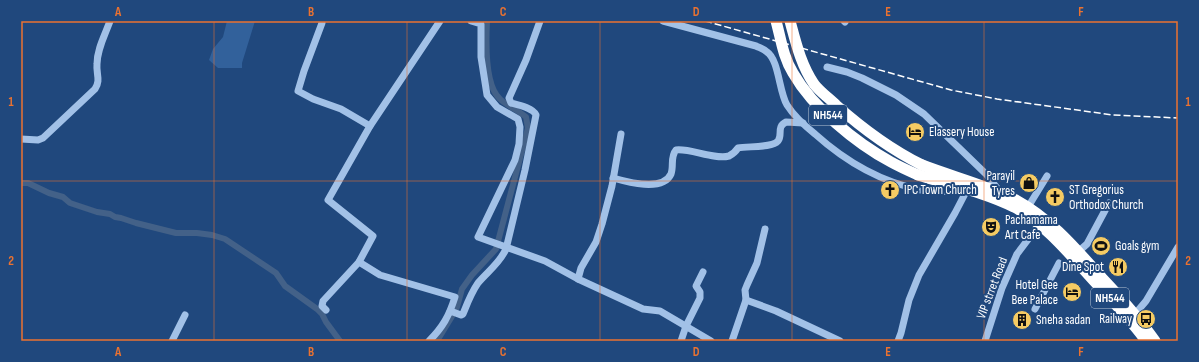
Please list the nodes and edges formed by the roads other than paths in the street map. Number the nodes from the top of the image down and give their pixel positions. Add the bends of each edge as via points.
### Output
1 (110, 21) edge
2 (440, 21) edge
3 (472, 21) edge
4 (540, 21) edge
5 (663, 21) edge
6 (776, 21) edge
7 (790, 21) edge
8 (322, 23) dead end
9 (827, 67) dead end
10 (803, 123) junction
11 (370, 126) junction
12 (621, 134) dead end
13 (21, 139) edge
14 (920, 170) junction
15 (1047, 176) dead end
16 (613, 178) junction
17 (967, 190) junction
18 (1000, 192) junction
19 (1109, 203) dead end
20 (1028, 207) junction
21 (1039, 225) junction
22 (765, 229) dead end
23 (506, 247) junction
24 (1178, 247) edge
25 (1076, 254) junction
26 (359, 262) junction
27 (1060, 263) dead end
28 (704, 272) dead end
29 (578, 279) junction
30 (746, 300) junction
31 (1035, 309) dead end
32 (326, 310) dead end
33 (454, 313) junction
34 (1135, 314) junction
35 (185, 315) dead end
36 (686, 326) junction
37 (172, 341) edge
38 (429, 341) edge
39 (681, 341) edge
40 (711, 341) edge
41 (732, 341) edge
42 (838, 341) edge
43 (898, 341) edge
44 (985, 341) edge
45 (1146, 341) edge
46 (1155, 341) edge

1 - 13 street via 98,52 96,63 99,78 95,89 43,138
2 - 11 street
3 - 23 street via 481,24 481,57 487,95 497,107 518,119 520,124 515,160 478,237
4 - 23 street via 509,98 511,103 531,110 536,115
5 - 10 street via 756,46 768,52 774,63 783,96
6 - 14 highway, NH544, bridge via 781,44 793,73 823,111 872,151 892,163
7 - 14 highway, NH544, bridge via 798,52 814,84 863,129
8 - 11 street via 298,91 341,109
9 - 18 street via 862,78 896,95 924,114 987,175
10 - 16 street via 783,122 780,137 774,144 738,148 728,156 676,150 673,153 671,172 665,181 659,183 638,184
10 - 17 street via 849,161 875,174 923,190
11 - 26 street via 328,200 373,236
12 - 16 street
14 - 17 highway, NH544
14 - 18 highway, NH544 via 941,172
15 - 20 street
16 - 29 street via 596,242 581,268
17 - 21 highway, NH544 via 995,198
17 - 43 street via 919,275
18 - 20 highway, NH544
19 - 25 street via 1088,244
20 - 25 highway, NH544 via 1049,223
21 - 25 highway, NH544
21 - 44 street, VIP strret Road via 1017,254 1002,288
22 - 30 street via 757,263 745,290
23 - 29 street via 545,261
23 - 33 street via 499,260 479,282 463,314
24 - 34 street via 1146,301
25 - 34 highway, NH544
25 - 45 highway, NH544
26 - 32 street via 323,301 322,306
26 - 33 street via 380,275 455,297
27 - 31 street
28 - 36 street via 696,286 700,298
29 - 36 street via 643,310 660,311
30 - 41 street
30 - 42 street via 776,311
33 - 38 street
34 - 46 highway, NH544
35 - 37 street
36 - 39 street
36 - 40 street

